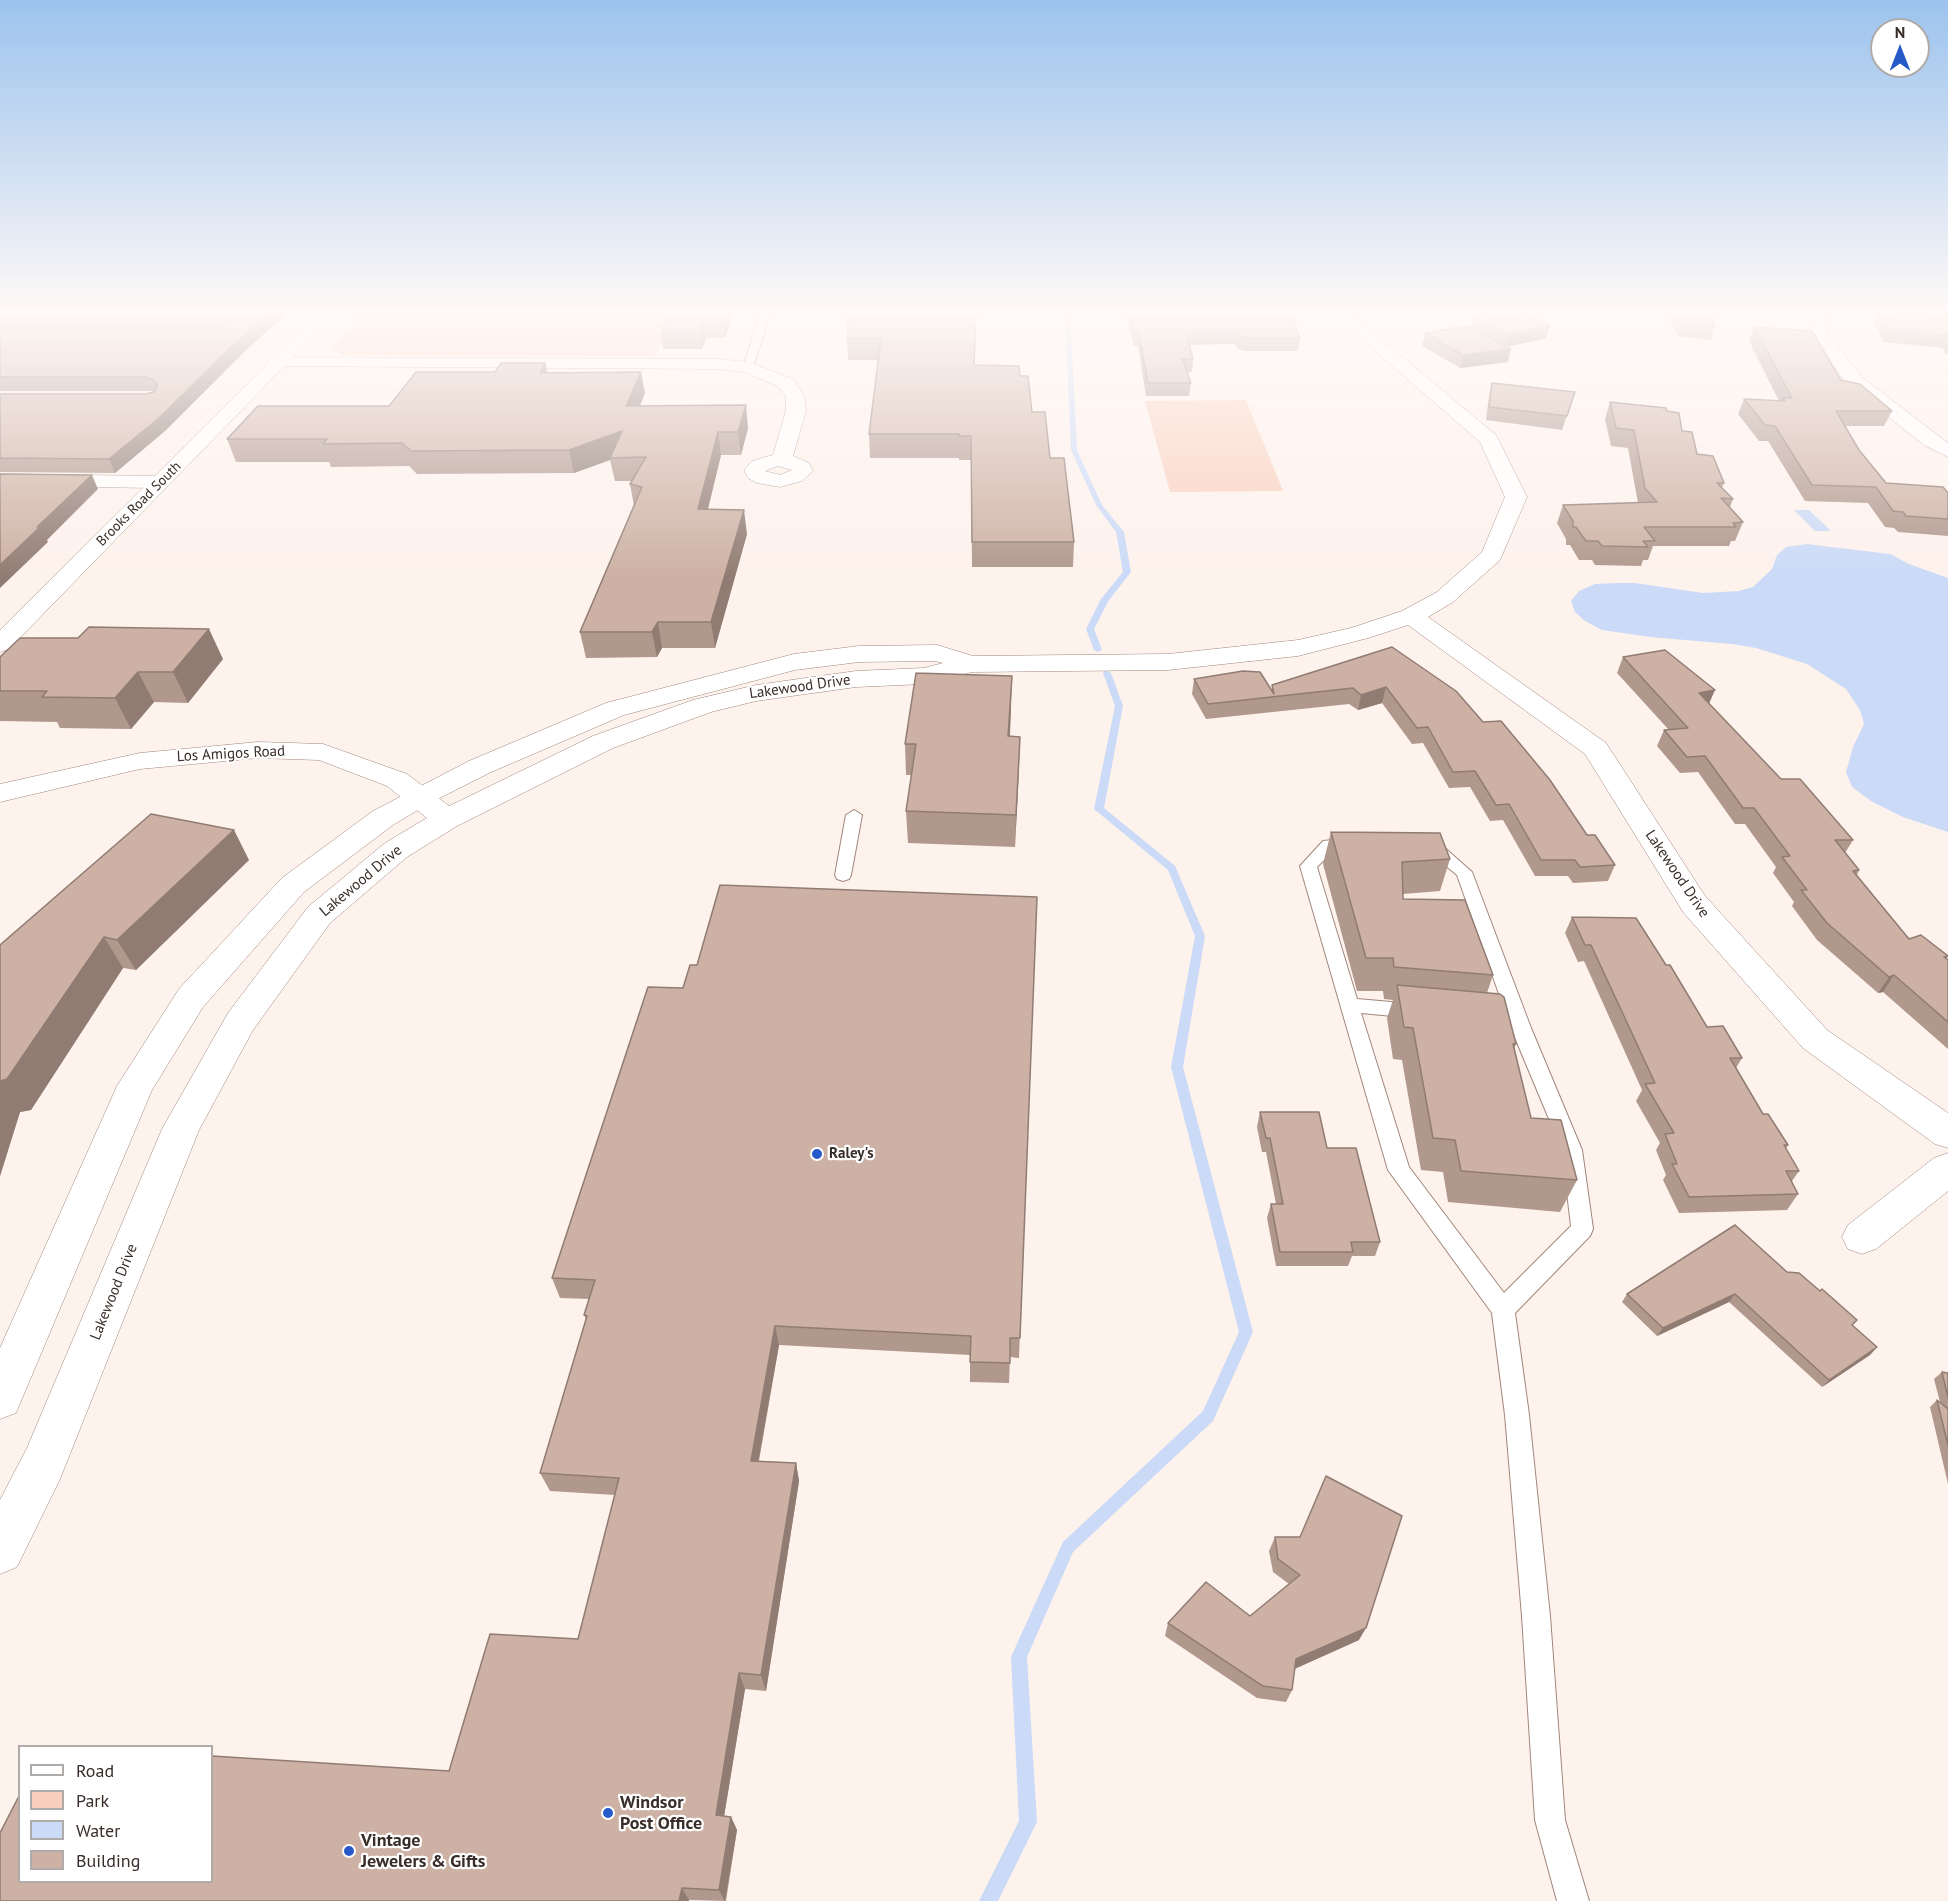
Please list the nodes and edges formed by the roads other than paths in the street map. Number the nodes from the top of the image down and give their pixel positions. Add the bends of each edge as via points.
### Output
1 (240, 401) edge
2 (795, 401) edge
3 (1443, 401) edge
4 (1880, 401) edge
5 (1948, 451) edge
6 (782, 460) dead end
7 (0, 480) edge
8 (161, 482) junction
9 (1411, 616) junction
10 (0, 644) edge
11 (972, 664) junction
12 (0, 793) edge
13 (418, 798) junction
14 (854, 815) dead end
15 (447, 819) junction
16 (1372, 842) edge
17 (1406, 848) edge
18 (843, 875) dead end
19 (1350, 1005) junction
20 (1431, 1013) edge
21 (1497, 1018) edge
22 (1518, 1020) junction
23 (1948, 1132) edge
24 (1948, 1169) edge
25 (1862, 1237) dead end
26 (1503, 1310) junction
27 (0, 1398) edge
28 (0, 1550) edge
29 (1574, 1901) edge

1 - 8 street, Brooks Road South
2 - 6 street
3 - 9 street, Lakewood Drive via 1489,439 1516,497 1492,555 1444,597
4 - 5 street
7 - 8 street
8 - 10 street, Brooks Road South
9 - 11 street, Lakewood Drive via 1298,648 1238,656 1168,662
9 - 23 street, Lakewood Drive via 1596,749 1694,904 1815,1039
11 - 13 street, Lakewood Drive via 937,653 859,654 744,673 615,709 479,767
11 - 15 street, Lakewood Drive via 924,676 856,679 756,693 702,706 603,742
12 - 13 street, Los Amigos Road via 140,761 258,750 323,752 397,780
13 - 15 street, Los Amigos Road
13 - 27 street, Lakewood Drive via 383,818 293,885 191,998 135,1086
14 - 18 lane
15 - 28 street, Lakewood Drive via 396,850 319,915 240,1022 181,1129 44,1463
16 - 19 lane via 1329,845 1308,866
17 - 22 lane via 1440,854 1464,872
19 - 20 lane
19 - 26 lane via 1399,1170
21 - 22 lane
22 - 26 lane via 1572,1150 1582,1229
24 - 25 street
26 - 29 lane via 1536,1616 1550,1820

